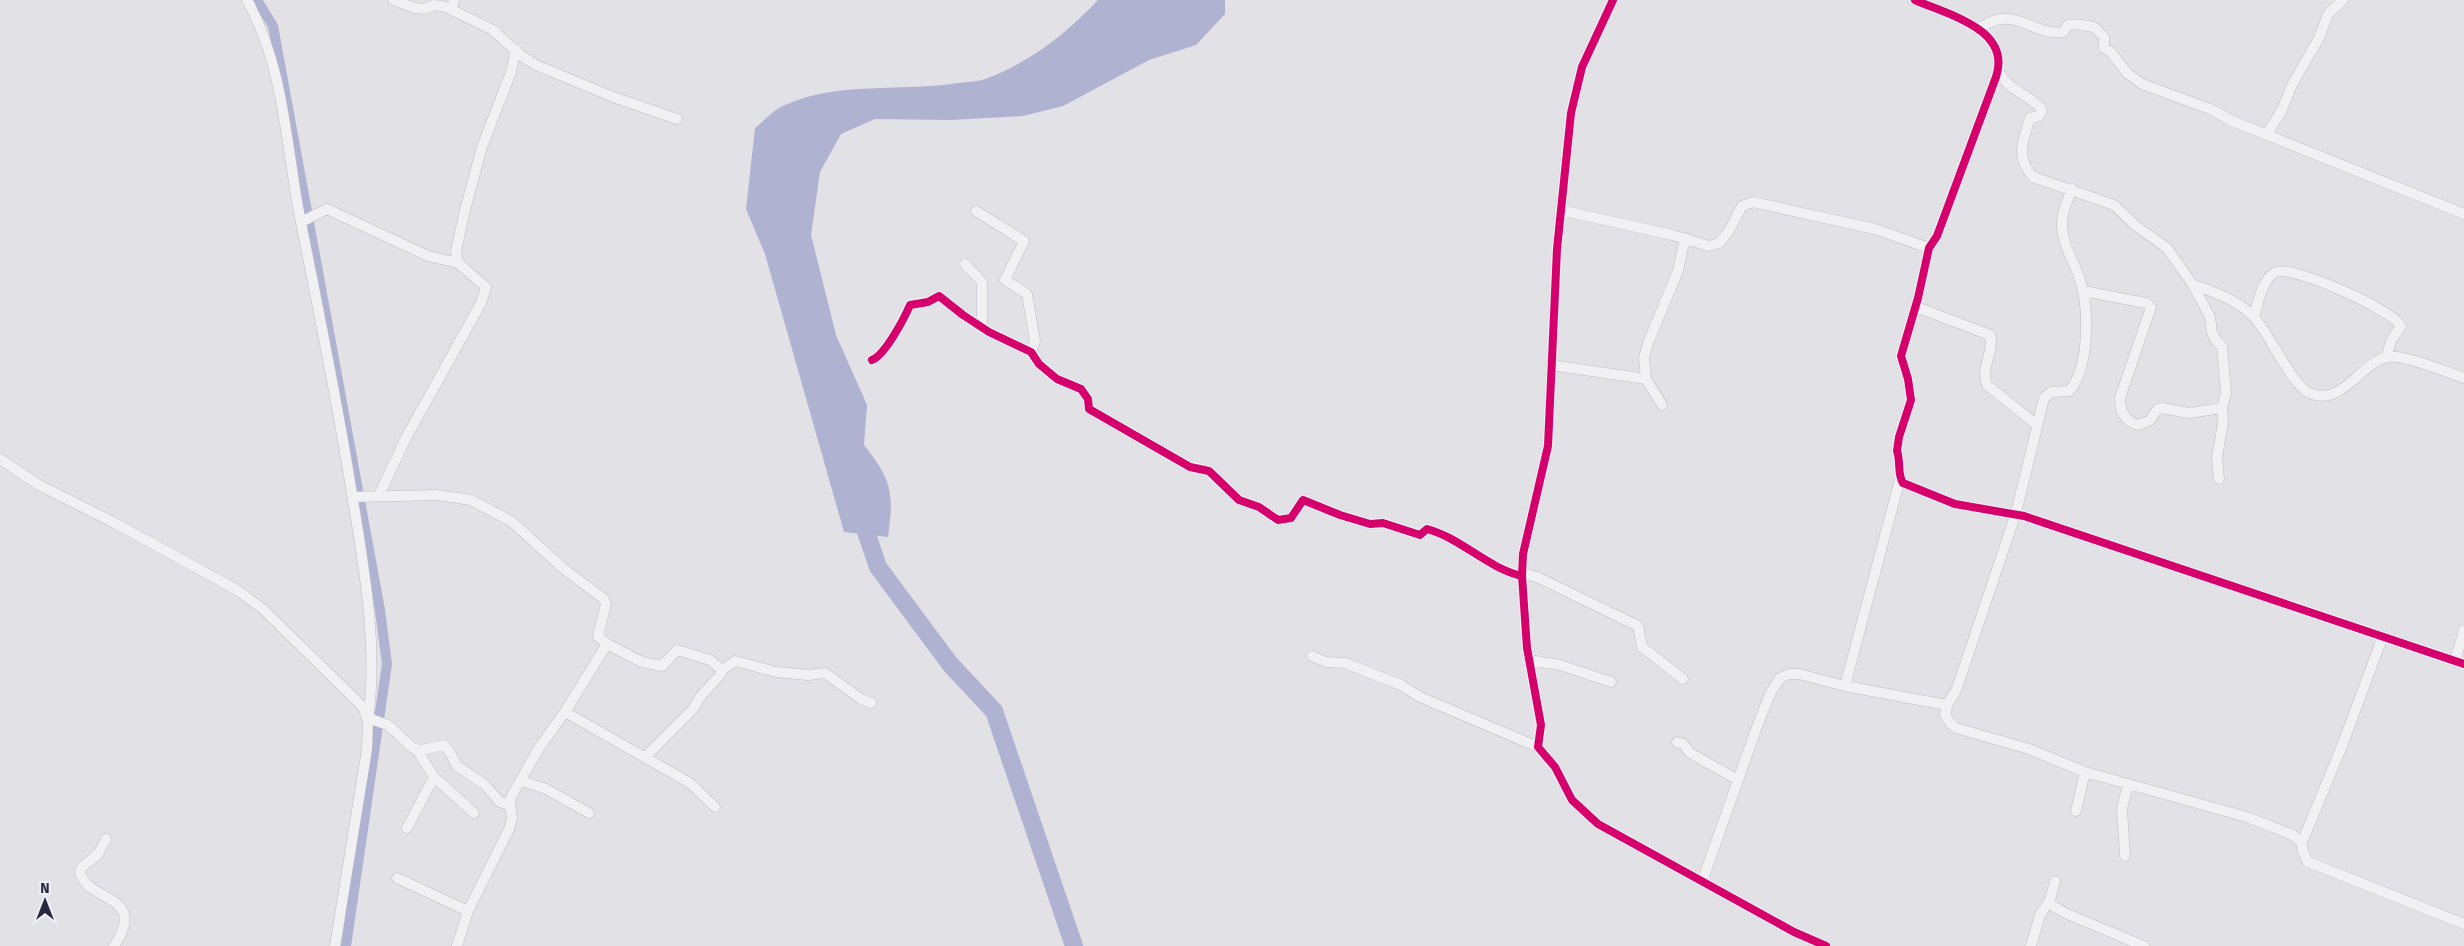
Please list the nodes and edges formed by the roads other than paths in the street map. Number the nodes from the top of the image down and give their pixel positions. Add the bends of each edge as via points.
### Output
1 (247, 0) edge
2 (393, 0) edge
3 (1612, 0) edge
4 (1914, 0) edge
5 (2343, 0) edge
6 (453, 5) edge
7 (1978, 28) junction
8 (516, 50) junction
9 (1998, 71) junction
10 (677, 119) dead end
11 (2266, 134) junction
12 (2072, 189) junction
13 (976, 211) dead end
14 (1565, 211) junction
15 (2464, 214) edge
16 (303, 220) junction
17 (1685, 238) junction
18 (1929, 248) junction
19 (458, 263) junction
20 (965, 264) dead end
21 (2193, 285) junction
22 (2083, 291) junction
23 (1916, 307) junction
24 (2254, 317) junction
25 (982, 326) junction
26 (1031, 352) junction
27 (2386, 357) junction
28 (872, 360) dead end
29 (1556, 366) junction
30 (2464, 378) edge
31 (1646, 379) junction
32 (1662, 405) dead end
33 (2222, 408) junction
34 (2037, 425) junction
35 (0, 459) edge
36 (1900, 478) junction
37 (2219, 479) dead end
38 (375, 495) junction
39 (355, 497) junction
40 (2016, 513) junction
41 (1525, 574) junction
42 (2464, 630) edge
43 (2384, 636) junction
44 (607, 644) junction
45 (1312, 656) dead end
46 (1534, 661) junction
47 (2459, 662) edge
48 (722, 670) junction
49 (1683, 679) dead end
50 (1611, 682) dead end
51 (1845, 686) junction
52 (872, 703) dead end
53 (1948, 703) junction
54 (565, 712) junction
55 (369, 719) junction
56 (1677, 742) dead end
57 (1538, 747) junction
58 (418, 750) junction
59 (645, 757) junction
60 (2085, 772) junction
61 (434, 777) junction
62 (1738, 780) junction
63 (522, 781) junction
64 (2128, 784) junction
65 (510, 805) junction
66 (715, 806) dead end
67 (2076, 811) dead end
68 (474, 813) dead end
69 (589, 813) dead end
70 (407, 828) dead end
71 (106, 839) dead end
72 (2301, 840) junction
73 (2125, 856) dead end
74 (1704, 877) junction
75 (396, 878) dead end
76 (2055, 881) dead end
77 (2048, 903) junction
78 (468, 912) junction
79 (2464, 924) edge
80 (114, 946) edge
81 (336, 946) edge
82 (457, 946) edge
83 (1826, 946) edge
84 (2031, 946) edge
85 (2144, 946) edge

1 - 16 street via 263,30 273,60
2 - 6 street via 408,7 424,9 434,5
3 - 14 street via 1579,76 1572,114
4 - 7 street
5 - 11 street via 2328,14 2282,110
6 - 8 street via 494,30
7 - 9 street via 1995,44 2000,58
7 - 11 street via 2001,19 2011,19 2048,33 2063,32 2068,25 2076,23 2094,27 2104,37 2104,48 2135,80
8 - 10 street via 536,65
8 - 19 street via 482,148 456,251
9 - 12 street via 2006,84 2042,110 2039,116 2030,118 2021,146 2029,173 2036,179
9 - 18 street via 1937,236
11 - 15 street
12 - 21 street via 2114,205 2166,248
12 - 22 street via 2063,214 2062,230
13 - 26 street via 1000,229 1024,241 1005,280 1028,294 1035,341
14 - 17 street
14 - 29 street
16 - 19 street via 327,209 428,256
16 - 39 street
17 - 18 street via 1709,246 1719,243 1742,206 1753,202 1875,229
17 - 31 street via 1674,282 1645,350
18 - 23 street
19 - 38 street via 486,287 481,303
20 - 25 street via 982,282
21 - 24 street via 2231,301
21 - 33 street via 2210,317 2214,338 2222,346 2226,393
22 - 33 street via 2151,307 2120,398 2121,410 2132,424 2150,420 2162,408 2189,413
22 - 34 street via 2086,326 2077,381 2069,391 2047,394
23 - 34 street via 1990,335 1992,343 1984,365 1987,385
23 - 36 street via 1901,356 1911,400 1898,437
24 - 27 street via 2297,381 2312,394 2335,393
24 - 27 street via 2262,291 2273,274 2284,272 2316,280 2373,305 2398,321 2401,326 2390,341
25 - 26 street
25 - 28 street via 939,296 910,305 878,358
26 - 41 street via 1039,364 1057,379 1080,389 1088,399 1089,409 1190,467 1209,471 1239,500 1259,507 1278,520 1291,518 1303,500 1370,524 1383,523 1420,534 1427,529 1440,533 1509,573
27 - 30 street via 2400,357
29 - 31 street
29 - 41 street via 1547,455 1530,520
31 - 32 street
33 - 37 street
34 - 40 street
35 - 55 street via 39,485 237,590 263,609 356,698
36 - 40 street via 1909,487 1949,502
36 - 51 street
38 - 39 street
38 - 44 street via 465,498 510,521 604,599 606,607 598,636
39 - 55 street via 370,618
40 - 43 street
40 - 53 street via 1958,687
41 - 46 street
41 - 49 street via 1638,626 1642,647
42 - 47 street
43 - 47 street
43 - 72 street via 2310,827 2305,839
44 - 48 street via 648,664 662,666 677,650 710,660
44 - 54 street
45 - 57 street via 1326,662 1345,663 1401,685 1420,697
46 - 50 street
46 - 57 street via 1541,725
48 - 52 street via 740,661 776,672 824,673
48 - 59 street via 693,709
51 - 53 street
51 - 62 street via 1799,674 1780,678 1770,694
53 - 60 street via 1945,715 1956,728 2029,748
54 - 59 street
54 - 63 street via 539,748
55 - 58 street via 383,723
55 - 81 street
56 - 62 street
57 - 74 street via 1555,767 1572,800 1589,817
58 - 61 street
58 - 65 street via 444,745 457,766 484,784 500,802
59 - 66 street via 690,782
60 - 64 street
60 - 67 street
61 - 68 street
61 - 70 street
62 - 74 street
63 - 65 street via 511,797
63 - 69 street via 546,789
64 - 72 street via 2247,816
64 - 73 street via 2122,809
65 - 78 street via 512,818 505,839
71 - 80 street via 98,854 80,871 85,882 117,904 124,914 124,928
72 - 79 street via 2308,862
74 - 83 street via 1794,932
75 - 78 street
76 - 77 street
77 - 84 street via 2040,915
77 - 85 street
78 - 82 street

